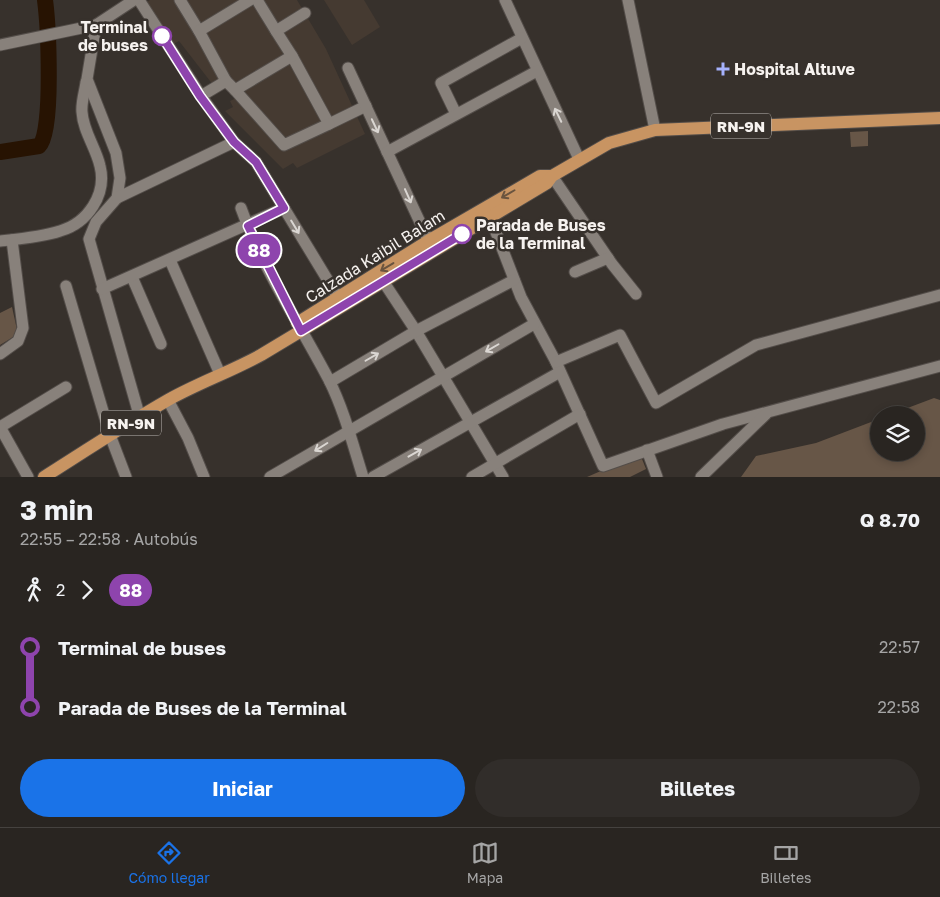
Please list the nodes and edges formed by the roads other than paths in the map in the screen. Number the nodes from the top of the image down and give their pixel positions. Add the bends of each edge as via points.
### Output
1 (134, 0) edge
2 (139, 0) edge
3 (180, 0) edge
4 (250, 0) edge
5 (257, 0) edge
6 (505, 0) edge
7 (628, 0) edge
8 (305, 13) dead end
9 (96, 25) junction
10 (276, 31) junction
11 (199, 32) junction
12 (522, 38) junction
13 (0, 45) edge
14 (292, 56) junction
15 (348, 68) dead end
16 (537, 71) junction
17 (87, 79) junction
18 (226, 81) junction
19 (235, 90) junction
20 (200, 96) junction
21 (366, 106) junction
22 (456, 114) junction
23 (940, 118) edge
24 (329, 124) junction
25 (654, 130) junction
26 (234, 142) junction
27 (387, 152) junction
28 (579, 159) junction
29 (552, 176) junction
30 (117, 198) junction
31 (241, 208) dead end
32 (284, 208) junction
33 (490, 217) junction
34 (248, 226) junction
35 (6, 240) edge
36 (431, 246) junction
37 (608, 258) junction
38 (170, 260) junction
39 (575, 272) dead end
40 (132, 277) junction
41 (514, 280) junction
42 (383, 281) junction
43 (66, 286) dead end
44 (102, 289) junction
45 (636, 294) dead end
46 (940, 295) edge
47 (338, 297) junction
48 (534, 324) junction
49 (298, 328) junction
50 (416, 331) junction
51 (161, 344) dead end
52 (0, 354) edge
53 (940, 366) edge
54 (558, 367) junction
55 (220, 374) junction
56 (442, 376) junction
57 (330, 382) junction
58 (66, 386) dead end
59 (168, 400) junction
60 (580, 414) junction
61 (766, 414) junction
62 (140, 418) junction
63 (469, 422) junction
64 (0, 427) edge
65 (349, 429) junction
66 (110, 435) junction
67 (647, 450) junction
68 (495, 464) junction
69 (28, 477) edge
70 (44, 477) edge
71 (126, 477) edge
72 (204, 477) edge
73 (270, 477) edge
74 (363, 477) edge
75 (373, 477) edge
76 (472, 477) edge
77 (503, 477) edge
78 (657, 477) edge
79 (701, 477) edge

1 - 9 street
2 - 20 street
3 - 11 street
4 - 11 street
5 - 10 street
6 - 12 street
7 - 25 street
8 - 10 street
9 - 13 street
9 - 17 street
10 - 14 street
11 - 18 street
12 - 16 street
12 - 22 street via 441,83
14 - 19 street
14 - 24 street
15 - 21 street
16 - 22 street
28 -> 16 street
17 - 30 street via 116,153 120,178
17 - 35 street via 82,112 100,167 102,184 99,199 85,217 62,231
18 - 19 street
18 - 20 street
19 - 24 street via 284,145
20 - 26 street
21 - 24 street
21 -> 27 street
22 - 27 street
23 - 25 main road, Calzada Kaibil Balam / RN-9N
25 - 28 main road, Calzada Kaibil Balam / RN-9N via 609,144
26 - 30 street
26 - 32 street via 256,162
27 -> 36 street
28 - 29 main road, Calzada Kaibil Balam / RN-9N
29 - 33 main road, Calzada Kaibil Balam / RN-9N via 547,183
29 -> 36 main road, Calzada Kaibil Balam / RN-9N via 540,176
29 - 37 street
30 - 44 street via 96,222 89,239
31 - 34 street
32 - 34 street
32 -> 47 street
33 - 36 main road, Calzada Kaibil Balam / RN-9N
33 - 41 street
34 - 38 street
34 - 49 street
35 - 52 street via 23,328 18,341
36 - 42 main road, Calzada Kaibil Balam / RN-9N
36 -> 47 main road, Calzada Kaibil Balam / RN-9N
37 - 39 street
37 - 45 street
38 - 40 street
38 - 55 street
40 - 44 street
40 - 51 street
41 - 48 street
41 - 50 street
42 - 49 main road, Calzada Kaibil Balam / RN-9N
42 - 50 street
43 - 66 street
44 - 62 street
46 - 54 street via 756,345 656,403 621,335
47 - 49 main road, Calzada Kaibil Balam / RN-9N
48 - 54 street
48 -> 56 street
49 - 55 main road, Calzada Kaibil Balam / RN-9N via 233,370
49 - 57 street
50 - 56 street
57 -> 50 street
53 - 61 street
54 - 60 street
54 - 63 street
55 - 59 main road, Calzada Kaibil Balam / RN-9N
56 - 63 street
56 - 65 street
57 - 65 street
58 - 64 street
59 - 62 main road, Calzada Kaibil Balam / RN-9N
59 - 72 street
60 - 67 street via 602,466
60 - 68 street
61 - 67 street via 723,424
61 - 79 street
62 - 66 main road, Calzada Kaibil Balam / RN-9N
63 - 68 street
75 -> 63 street
64 - 69 street
65 -> 73 street
65 - 74 street
66 - 70 main road, Calzada Kaibil Balam / RN-9N
66 - 71 street
67 - 78 street
68 - 76 street
68 - 77 street

